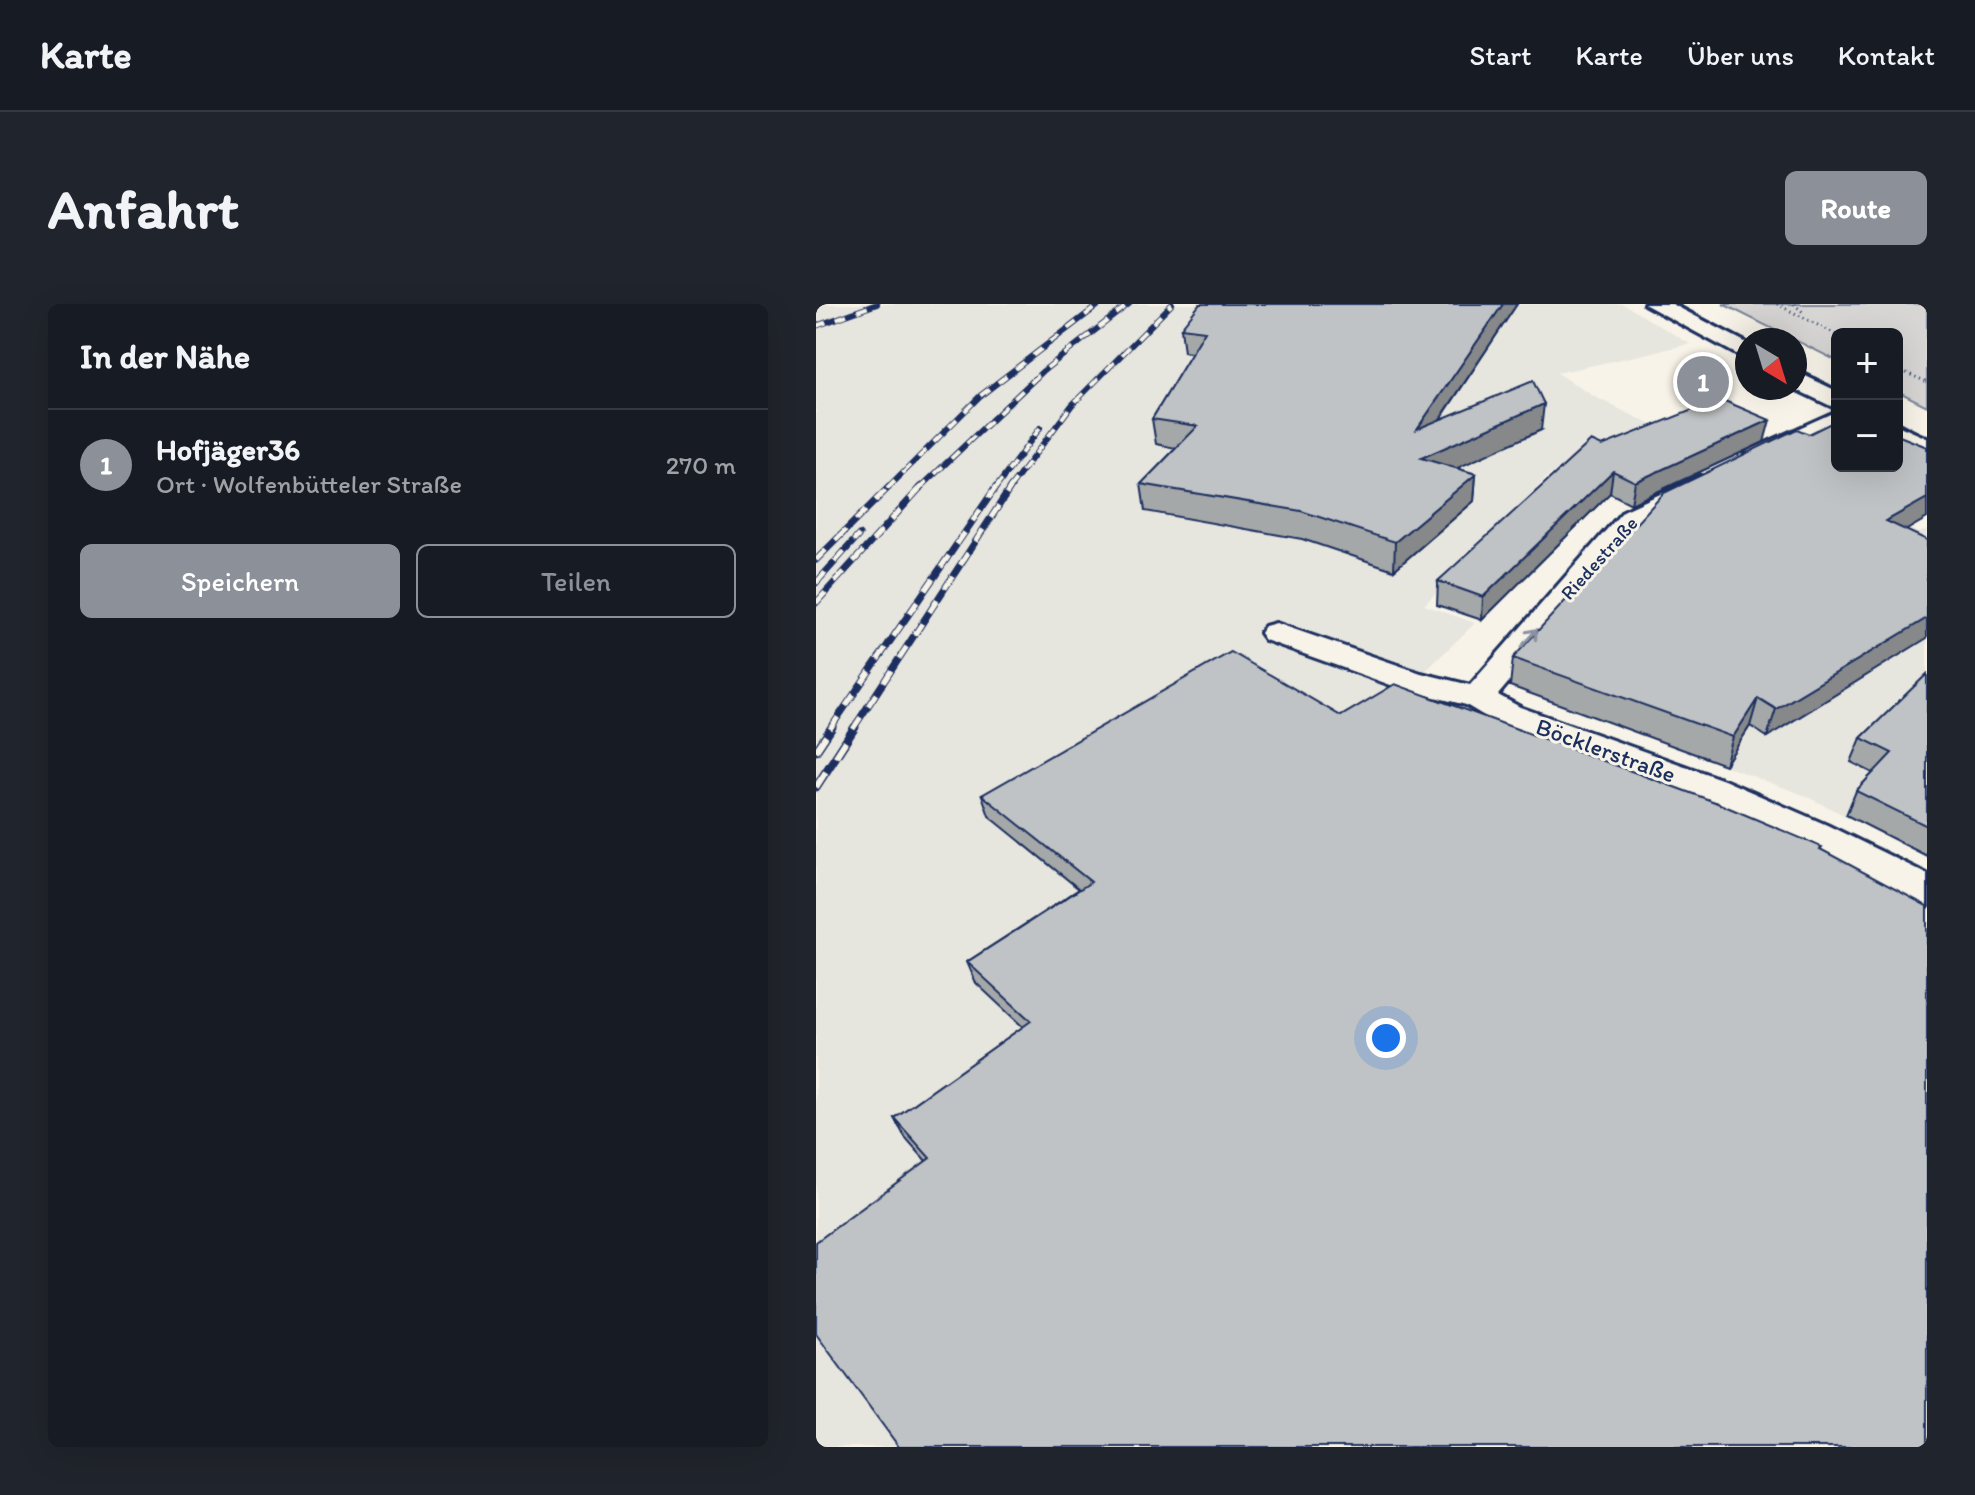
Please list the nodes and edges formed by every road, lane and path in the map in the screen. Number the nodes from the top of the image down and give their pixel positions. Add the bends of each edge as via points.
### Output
1 (1655, 304) edge
2 (1704, 304) edge
3 (1777, 304) edge
4 (1794, 304) edge
5 (1732, 318) dead end
6 (1811, 318) junction
7 (1831, 331) edge
8 (1735, 347) edge
9 (1903, 372) edge
10 (1927, 382) edge
11 (1807, 385) edge
12 (1835, 400) edge
13 (1831, 421) edge
14 (1903, 436) edge
15 (1927, 449) edge
16 (1276, 633) dead end
17 (1478, 697) junction
18 (1927, 892) edge

1 - 8 main road
2 - 5 main road
3 - 6 path
4 - 6 path
6 - 7 path
9 - 10 path
11 - 12 main road
17 -> 13 street, Riedestraße via 1633,517
14 - 15 main road
16 - 17 street, Böcklerstraße via 1411,681
17 - 18 street, Böcklerstraße via 1508,715 1711,789

